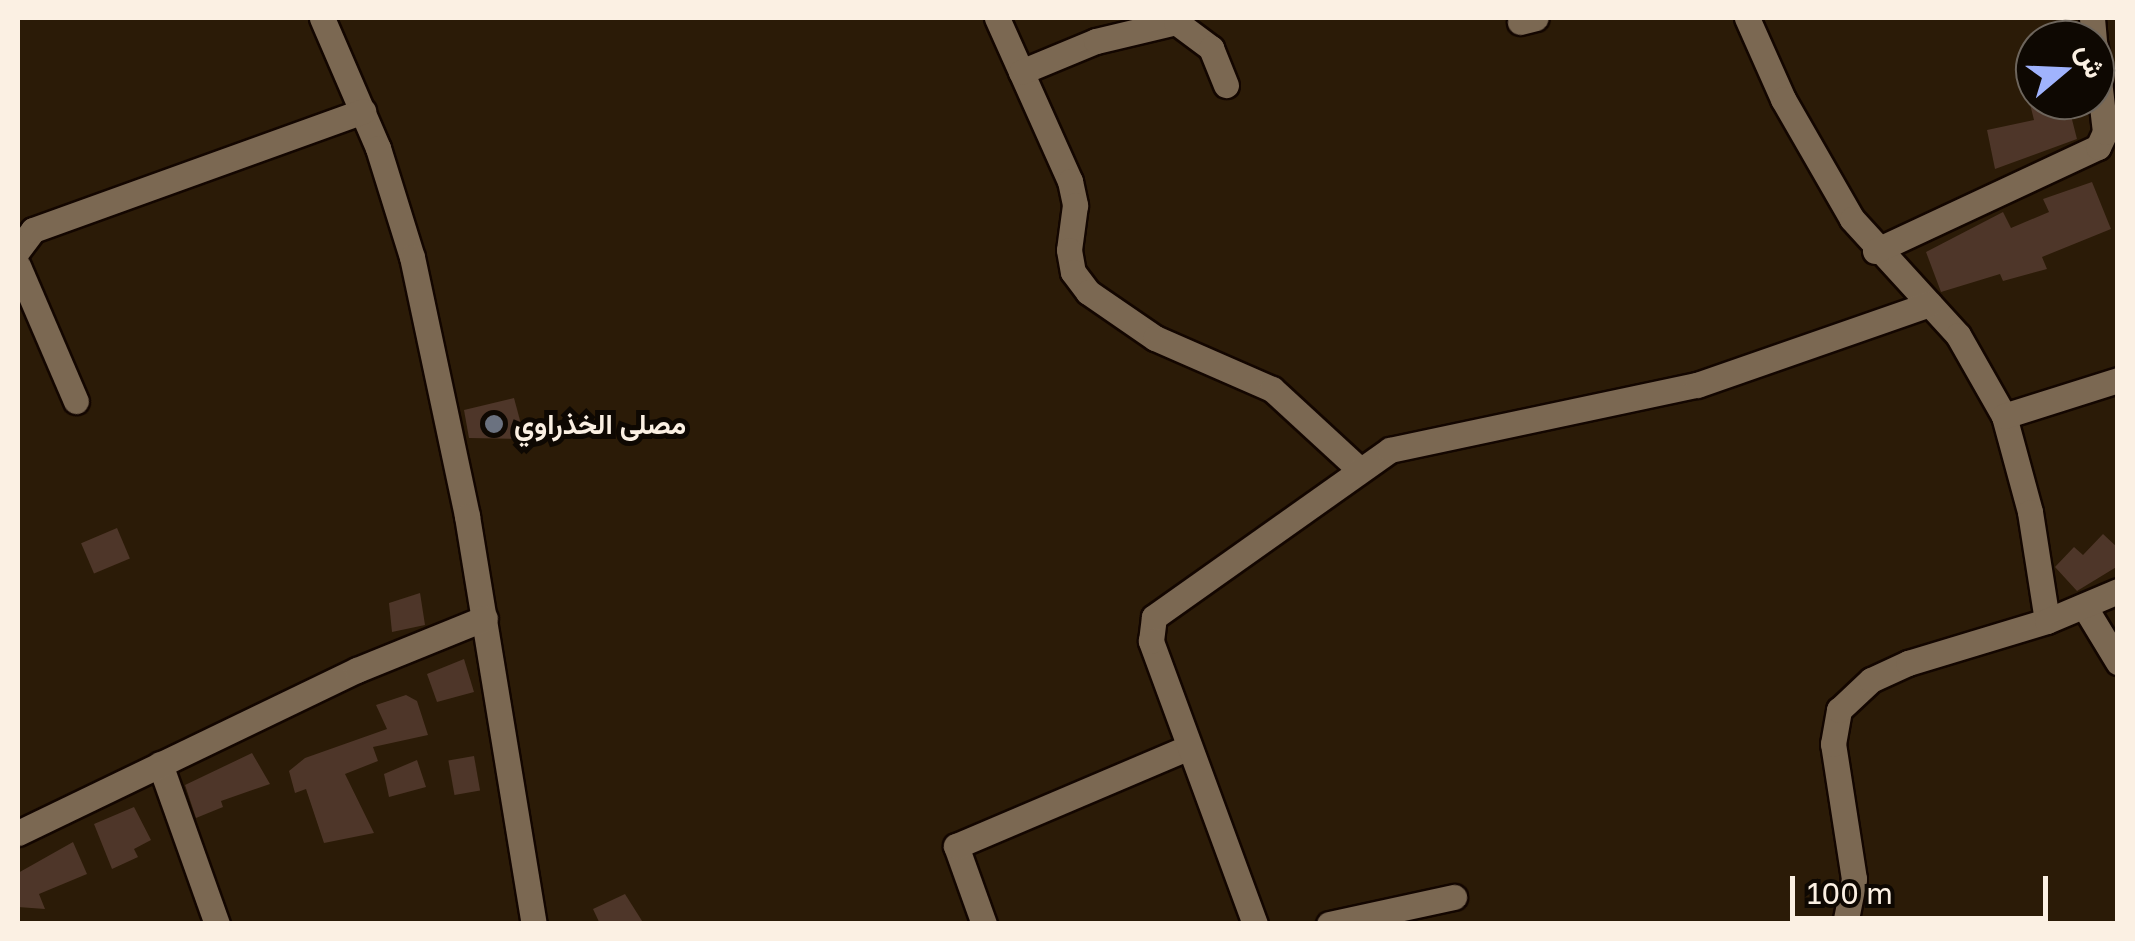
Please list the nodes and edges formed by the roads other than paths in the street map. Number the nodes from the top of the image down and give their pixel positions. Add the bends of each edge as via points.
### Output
1 (322, 18) edge
2 (997, 18) edge
3 (1747, 18) edge
4 (1020, 72) junction
5 (1226, 85) dead end
6 (362, 110) junction
7 (2104, 120) edge
8 (18, 250) edge
9 (1876, 251) junction
10 (18, 266) edge
11 (1929, 304) junction
12 (2118, 380) edge
13 (76, 400) dead end
14 (2004, 416) junction
15 (1359, 469) junction
16 (2118, 591) edge
17 (2084, 606) junction
18 (485, 618) junction
19 (2047, 621) junction
20 (2118, 662) edge
21 (1187, 748) junction
22 (160, 764) junction
23 (18, 833) edge
24 (1454, 897) dead end
25 (526, 921) edge
26 (217, 924) edge
27 (984, 924) edge
28 (1255, 924) edge
29 (1329, 924) edge
30 (1845, 924) edge

1 - 6 street
2 - 4 street
3 - 9 street via 1812,154
4 - 5 street via 1096,41 1176,22 1211,48
4 - 15 street via 1074,194 1069,250 1073,272 1088,292 1154,338 1272,389
6 - 8 street via 34,230
6 - 18 street via 412,257
7 - 9 street via 2098,147
9 - 11 street
10 - 13 street
11 - 14 street via 1974,357
11 - 15 street via 1698,385 1419,442
12 - 14 street
14 - 19 street via 2030,512
15 - 21 street via 1149,622
16 - 17 street
17 - 19 street
17 - 20 street
18 - 22 street via 357,670
18 - 25 street
19 - 30 street via 1908,663 1871,680 1840,710 1833,744 1854,879
21 - 27 street via 956,846
21 - 28 street
22 - 23 street
22 - 26 street
24 - 29 street

